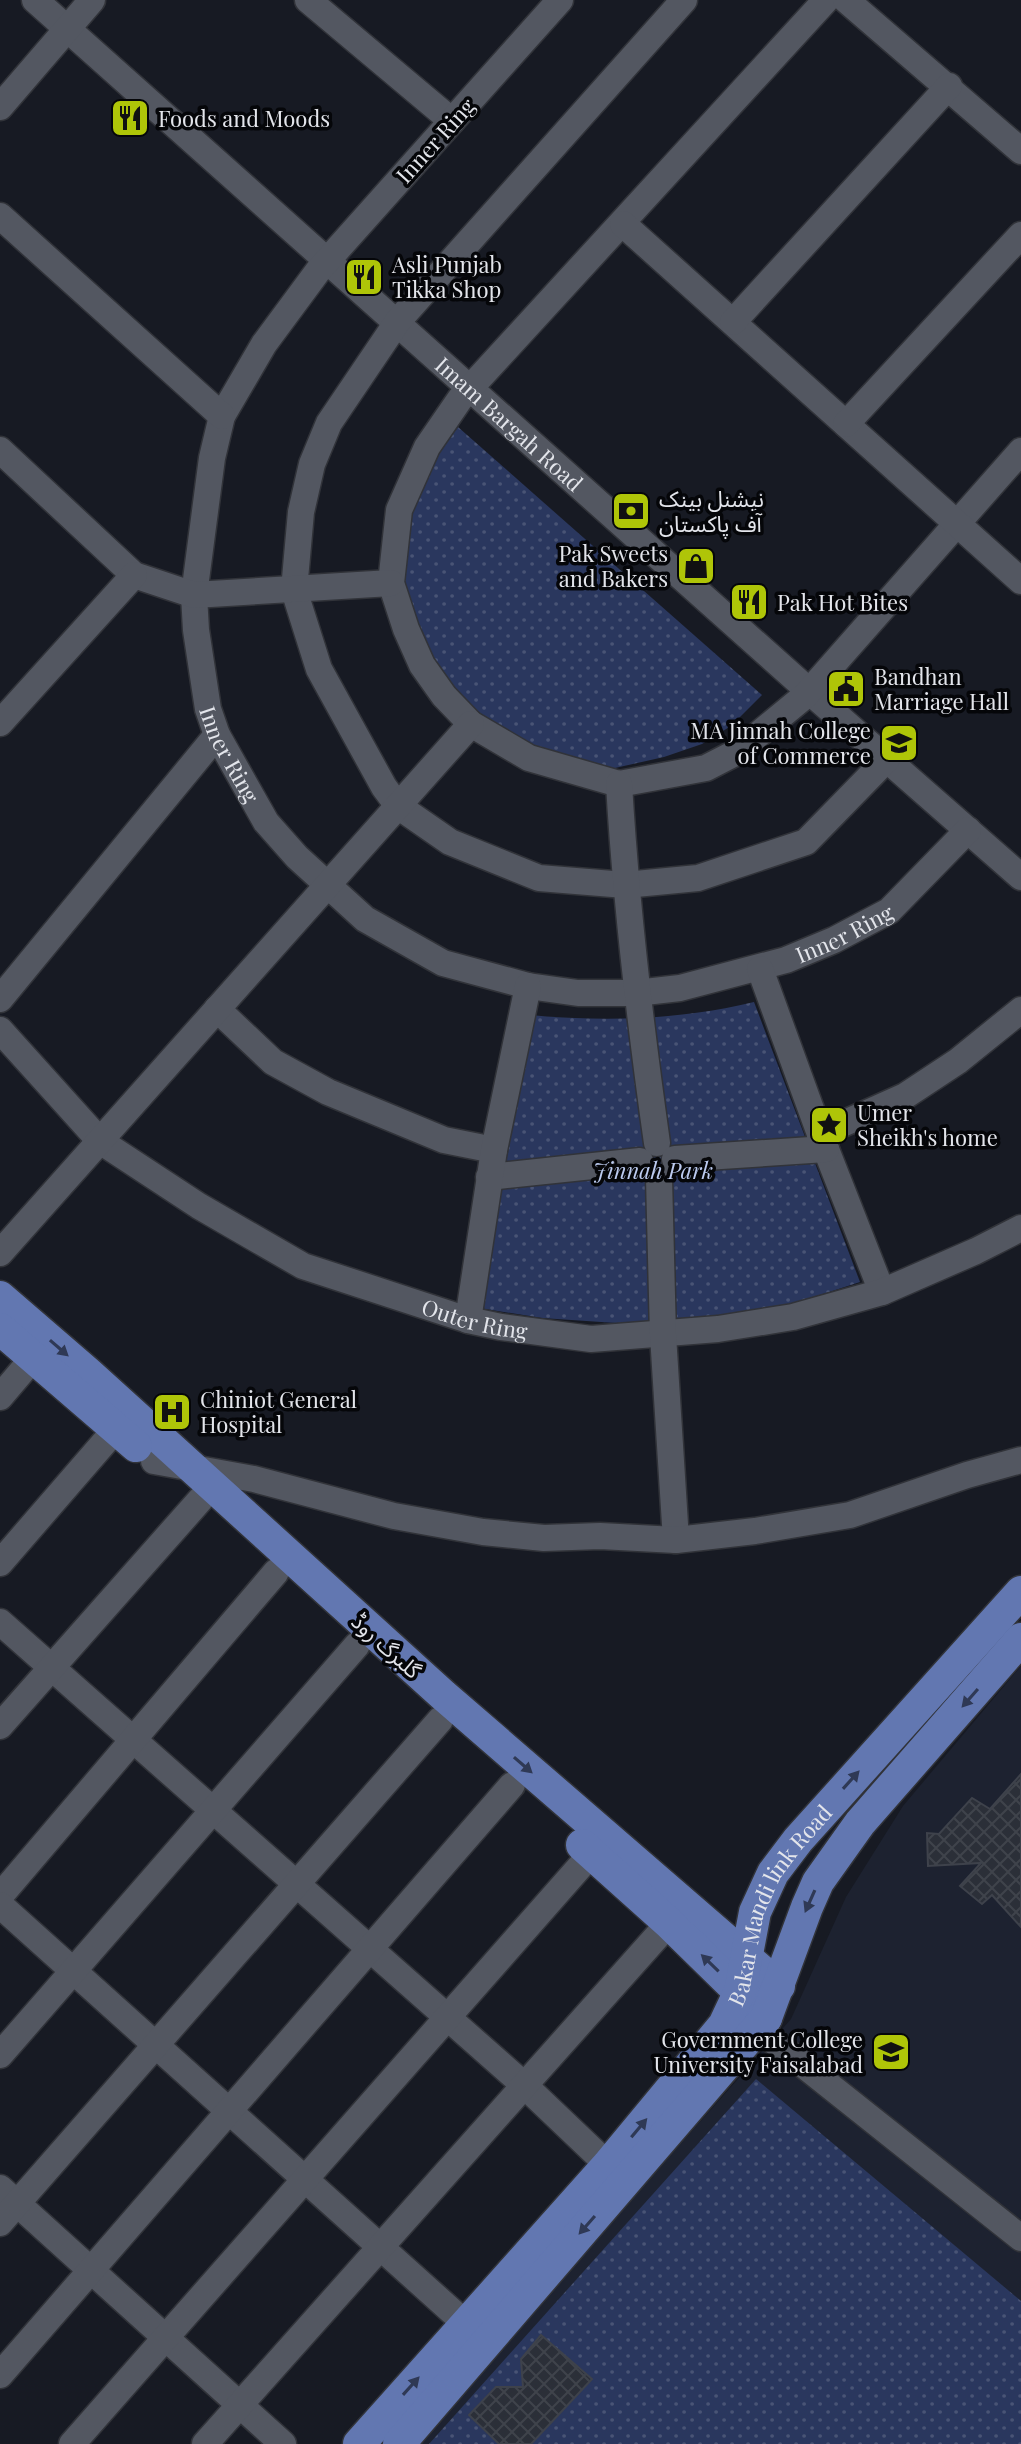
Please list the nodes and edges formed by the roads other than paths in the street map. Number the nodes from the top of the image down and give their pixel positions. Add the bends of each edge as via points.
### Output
1 (35, 0) edge
2 (92, 0) edge
3 (308, 0) edge
4 (560, 0) edge
5 (684, 0) edge
6 (826, 0) edge
7 (846, 0) edge
8 (66, 29) junction
9 (949, 86) junction
10 (0, 107) edge
11 (452, 121) junction
12 (1021, 151) edge
13 (0, 216) edge
14 (623, 224) junction
15 (1021, 235) edge
16 (328, 260) junction
17 (398, 321) junction
18 (733, 322) junction
19 (471, 390) junction
20 (222, 416) junction
21 (846, 424) junction
22 (0, 450) edge
23 (1021, 451) edge
24 (957, 524) junction
25 (134, 575) junction
26 (1021, 581) edge
27 (391, 583) junction
28 (294, 590) junction
29 (194, 595) junction
30 (809, 691) junction
31 (0, 723) edge
32 (471, 724) junction
33 (217, 735) junction
34 (887, 759) junction
35 (619, 784) junction
36 (398, 806) junction
37 (968, 830) junction
38 (1021, 877) edge
39 (328, 885) junction
40 (625, 885) junction
41 (760, 969) junction
42 (528, 986) junction
43 (636, 993) junction
44 (0, 999) edge
45 (217, 1009) junction
46 (1021, 1010) edge
47 (0, 1030) edge
48 (100, 1141) junction
49 (823, 1141) junction
50 (494, 1150) junction
51 (658, 1160) junction
52 (489, 1177) junction
53 (1021, 1228) edge
54 (0, 1253) edge
55 (882, 1292) junction
56 (0, 1297) edge
57 (468, 1320) junction
58 (0, 1329) edge
59 (663, 1335) junction
60 (34, 1357) junction
61 (0, 1397) edge
62 (116, 1429) junction
63 (1021, 1460) edge
64 (154, 1461) junction
65 (188, 1465) junction
66 (200, 1500) junction
67 (676, 1540) junction
68 (0, 1563) edge
69 (276, 1572) junction
70 (1021, 1592) edge
71 (0, 1622) edge
72 (1021, 1639) edge
73 (357, 1645) junction
74 (51, 1667) junction
75 (440, 1720) junction
76 (0, 1726) edge
77 (132, 1738) junction
78 (512, 1785) junction
79 (213, 1810) junction
80 (592, 1853) junction
81 (297, 1884) junction
82 (0, 1896) edge
83 (0, 1905) edge
84 (669, 1923) junction
85 (370, 1949) junction
86 (747, 1958) junction
87 (73, 1971) junction
88 (779, 1986) junction
89 (740, 1991) junction
90 (448, 2018) junction
91 (762, 2023) junction
92 (156, 2045) junction
93 (0, 2055) edge
94 (524, 2085) junction
95 (229, 2111) junction
96 (608, 2165) junction
97 (305, 2180) junction
98 (6, 2205) edge
99 (1021, 2238) edge
100 (380, 2247) junction
101 (91, 2270) junction
102 (466, 2324) junction
103 (166, 2338) junction
104 (0, 2375) edge
105 (240, 2405) junction
106 (72, 2444) edge
107 (205, 2444) edge
108 (283, 2444) edge
109 (359, 2444) edge
110 (399, 2444) edge

1 - 8 street, Imam Bargah Road
2 - 8 street
3 - 11 street
4 - 11 street, Inner Ring
5 - 17 street
6 - 14 street
7 - 9 street
8 - 10 street
8 - 16 street, Imam Bargah Road
9 - 12 street
9 - 18 street
11 - 16 street, Inner Ring
13 - 20 street
14 - 18 street
14 - 19 street
15 - 21 street
16 - 17 street, Imam Bargah Road
16 - 20 street, Inner Ring via 264,344
17 - 19 street, Imam Bargah Road
17 - 28 street via 329,423 312,464 301,512
18 - 21 street
19 - 27 street via 427,447 408,485 399,510
19 - 30 street, Imam Bargah Road
20 - 29 street, Inner Ring
21 - 24 street
22 - 25 street
23 - 24 street
24 - 26 street
24 - 30 street
25 - 29 street
25 - 31 street
27 - 28 street
27 - 32 street via 422,665
28 - 29 street
28 - 36 street via 319,669
29 - 33 street, Inner Ring via 208,709
30 - 34 street, Imam Bargah Road
30 - 35 street via 737,752 706,768
32 - 35 street via 529,758
32 - 36 street
33 - 39 street, Inner Ring via 266,822
33 - 44 street
34 - 37 street, Imam Bargah Road
34 - 40 street via 806,842 698,878
35 - 40 street
36 - 39 street
36 - 40 street via 450,842 539,878
37 - 38 street, Imam Bargah Road
37 - 41 street, Inner Ring via 889,911
39 - 42 street, Inner Ring via 365,919 443,963
39 - 45 street
40 - 43 street
41 - 43 street, Inner Ring
41 - 49 street
42 - 43 street, Inner Ring
42 - 50 street
43 - 51 street
45 - 48 street
45 - 50 street via 273,1062 328,1092 444,1140
46 - 49 street via 958,1061
47 - 48 street, Outer Ring
48 - 54 street
48 - 57 street, Outer Ring via 303,1266
49 - 51 street
49 - 55 street
50 - 52 street
51 - 52 street
51 - 59 street
52 - 57 street
53 - 55 street, Outer Ring
55 - 59 street, Outer Ring via 793,1317
56 -> 65 main road, گلبرگ روڈ
57 - 59 street, Outer Ring via 591,1339
58 - 60 main road, گلبرگ روڈ
59 - 67 street
60 - 61 street
60 - 62 main road, گلبرگ روڈ
62 - 64 main road, گلبرگ روڈ
62 - 68 street
63 - 67 street via 850,1515
64 - 65 street
64 - 66 main road, گلبرگ روڈ
65 - 67 street via 394,1516 483,1532
65 -> 86 main road, گلبرگ روڈ
66 - 69 main road, گلبرگ روڈ
66 - 74 street
69 - 73 main road, گلبرگ روڈ
69 - 77 street
86 -> 70 main road, Bakar Mandi link Road via 755,1912 781,1862
71 - 74 street
72 -> 88 main road, Bakar Mandi link Road via 835,1855 807,1907
73 - 75 main road, گلبرگ روڈ
73 - 79 street
74 - 76 street
74 - 77 street
75 - 78 main road, گلبرگ روڈ
75 - 81 street
77 - 79 street
77 - 82 street
78 - 80 main road, گلبرگ روڈ
78 - 85 street
79 - 81 street
79 - 87 street
80 - 84 main road, گلبرگ روڈ
80 - 90 street
81 - 85 street
81 - 92 street
83 - 87 street
89 -> 84 main road, گلبرگ روڈ
84 - 94 street
85 - 90 street
85 - 95 street
86 - 88 main road, گلبرگ روڈ
86 - 89 main road, Bakar Mandi link Road
87 - 92 street
87 - 93 street
88 - 91 main road, Bakar Mandi link Road
89 - 91 main road, گلبرگ روڈ
96 -> 89 main road, Bakar Mandi link Road via 724,2025
90 - 94 street
90 - 97 street
91 - 99 street
91 -> 110 main road, Bakar Mandi link Road
92 - 95 street
92 - 98 street
94 - 96 street
94 - 100 street
95 - 97 street
95 - 101 street
96 - 102 main road, Bakar Mandi link Road
97 - 100 street
97 - 103 street
98 - 101 street
100 - 102 street
100 - 105 street
101 - 103 street
101 - 104 street
109 -> 102 main road, Bakar Mandi link Road
103 - 105 street
103 - 106 street
105 - 107 street
105 - 108 street

